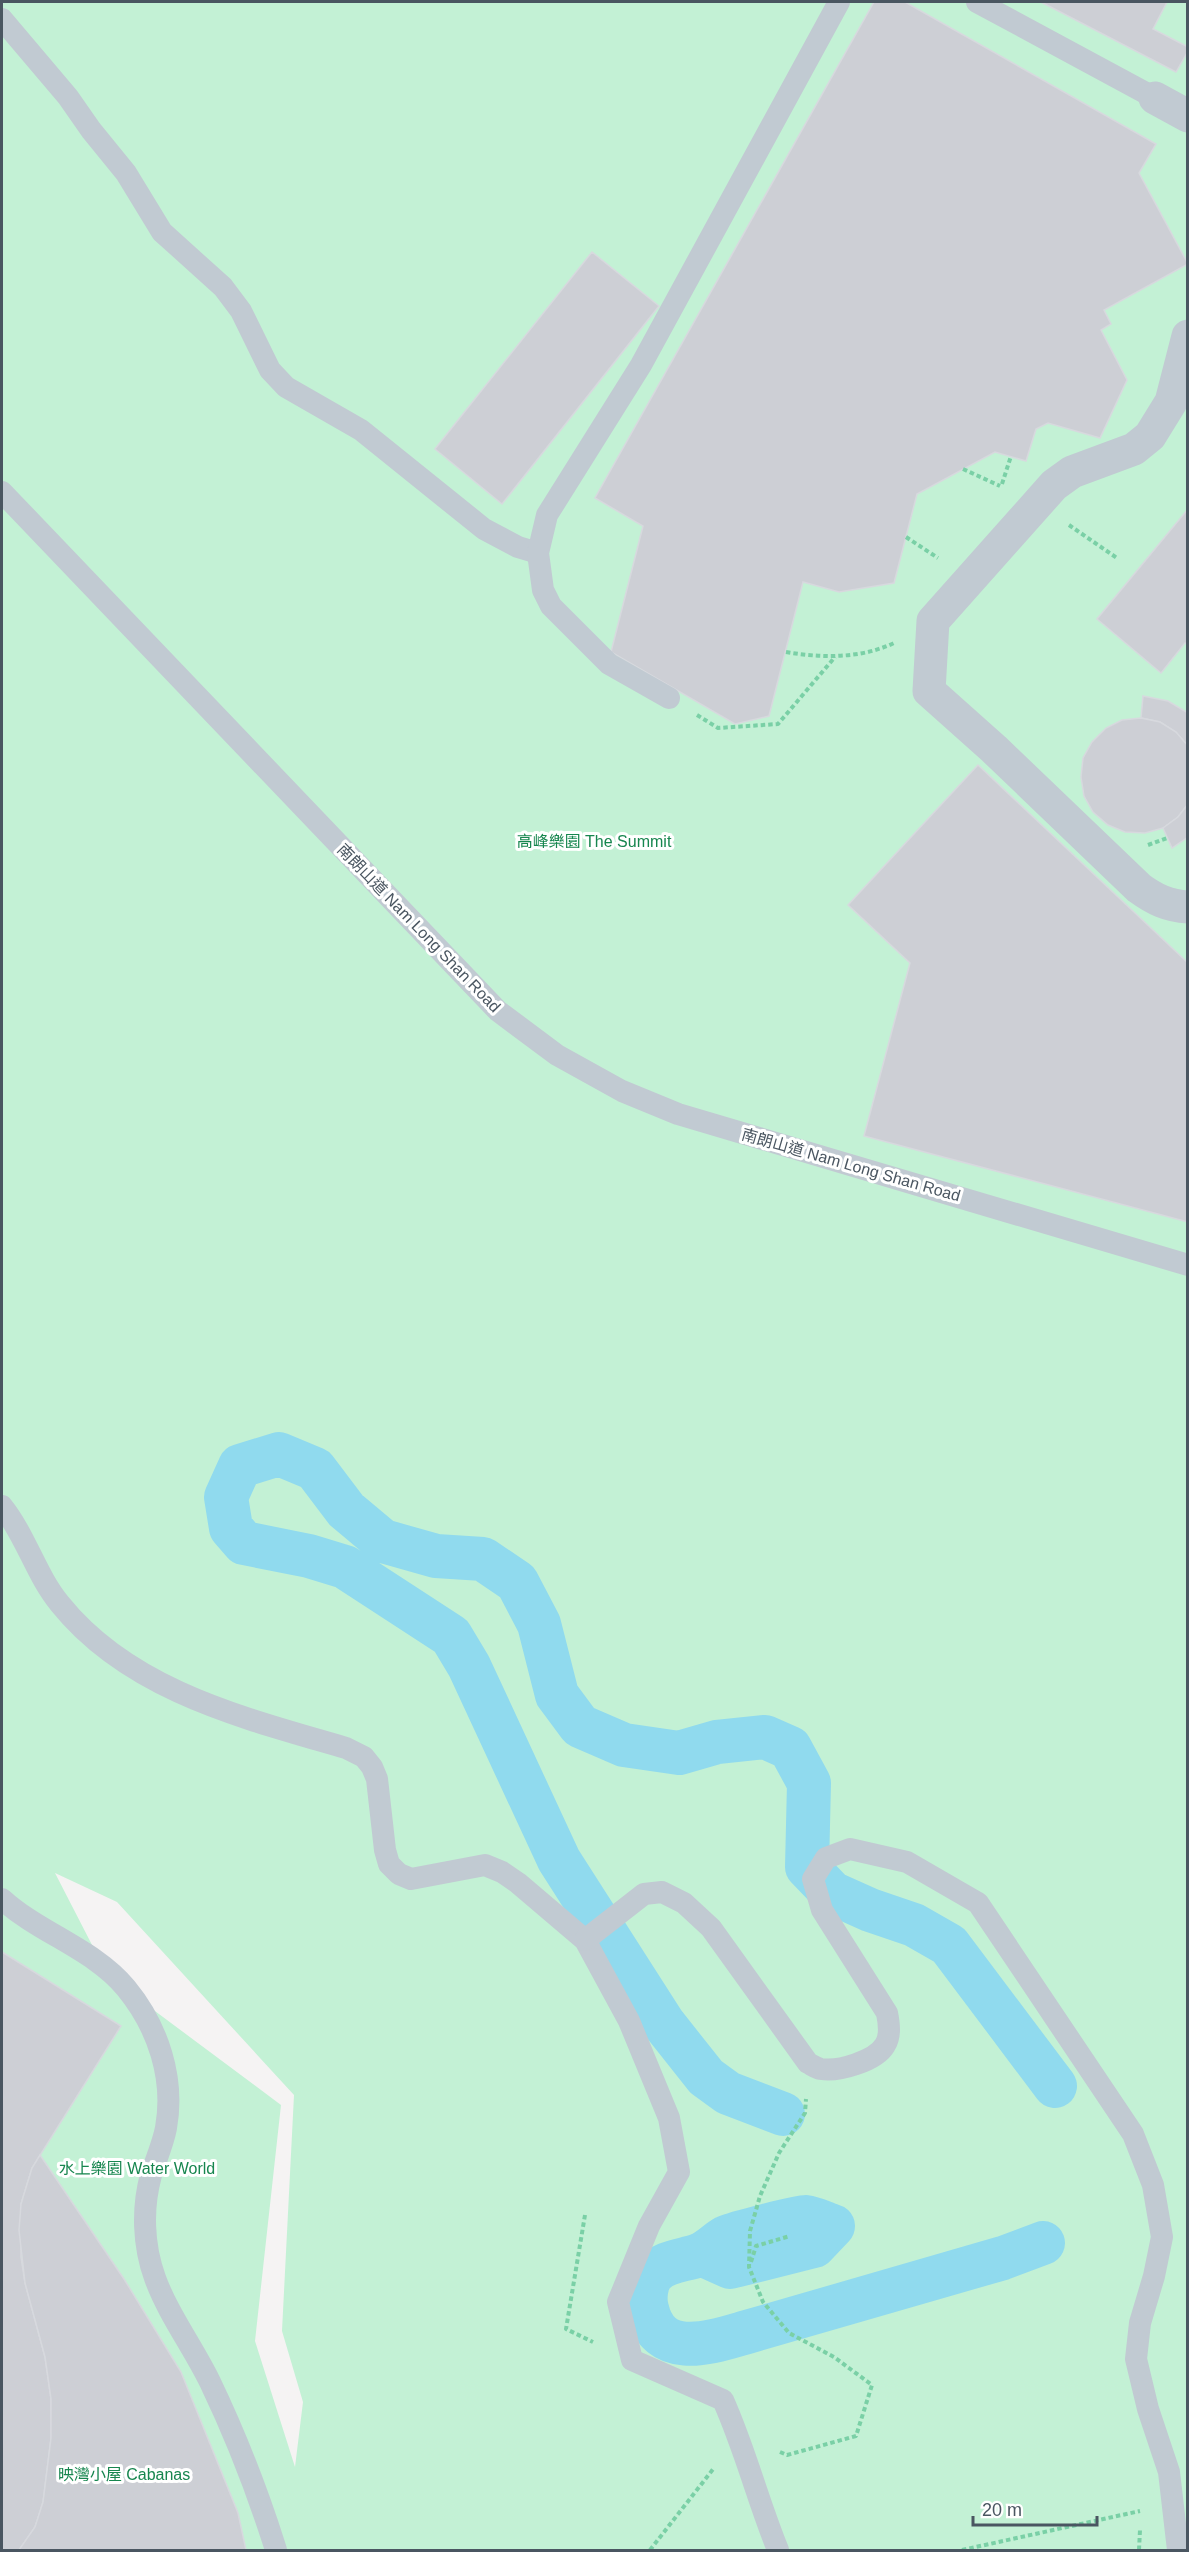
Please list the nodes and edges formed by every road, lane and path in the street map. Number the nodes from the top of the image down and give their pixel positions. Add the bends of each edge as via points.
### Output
1 (839, 2) edge
2 (977, 2) edge
3 (2, 19) edge
4 (1155, 98) joint
5 (1188, 116) edge
6 (1188, 336) edge
7 (1011, 456) dead end
8 (1001, 487) dead end
9 (2, 492) edge
10 (1070, 525) dead end
11 (538, 553) junction
12 (1117, 558) dead end
13 (933, 621) junction
14 (786, 652) dead end
15 (835, 657) junction
16 (669, 698) joint
17 (1188, 907) edge
18 (1188, 1265) edge
19 (2, 1506) edge
20 (2, 1899) edge
21 (585, 1940) junction
22 (805, 2113) dead end
23 (790, 2236) dead end
24 (749, 2267) junction
25 (739, 2435) junction
26 (1140, 2510) dead end
27 (276, 2550) edge
28 (650, 2550) edge
29 (778, 2550) edge
30 (962, 2550) edge
31 (1178, 2550) edge

1 - 11 lane via 641,365 547,514
2 - 4 lane
3 - 11 lane via 126,173 162,232 223,287 241,311 270,370 286,387 361,430 484,529
4 - 5 street
6 - 13 street via 1171,402 1150,436 1134,449 1072,472 1054,485
7 - 8 path
9 - 18 lane, 南朗山道 Nam Long Shan Road via 498,1011 557,1055 622,1091 678,1114
10 - 12 path
11 - 16 lane via 543,590 551,606 609,664
13 - 15 path via 887,646
13 - 17 street via 928,692 994,749 1139,888 1170,905
14 - 15 path
15 - 16 path via 778,724 718,728
19 - 21 lane via 60,1604 89,1634 141,1673 195,1701 364,1757 377,1779 389,1864 399,1874 411,1880 485,1865 518,1883
20 - 27 lane via 101,1964 132,1996 159,2044 168,2102 163,2143 147,2199 148,2252 155,2278 239,2446
21 - 25 lane via 629,2021 669,2118 679,2172 649,2226 618,2302 632,2360 723,2400
21 - 31 lane via 644,1894 662,1892 684,1903 711,1928 808,2063 820,2069 834,2069 876,2055 886,2045 890,2029 887,2013 822,1910 813,1879 825,1858 850,1849 907,1862 978,1903 1133,2134 1153,2185 1162,2237 1140,2323 1136,2359 1169,2472
22 - 24 path via 779,2154 760,2196 750,2230
23 - 24 path via 756,2246
24 - 25 path via 763,2302 789,2333 834,2357 872,2385 856,2436 787,2455
25 - 28 path
25 - 29 lane
26 - 30 path

